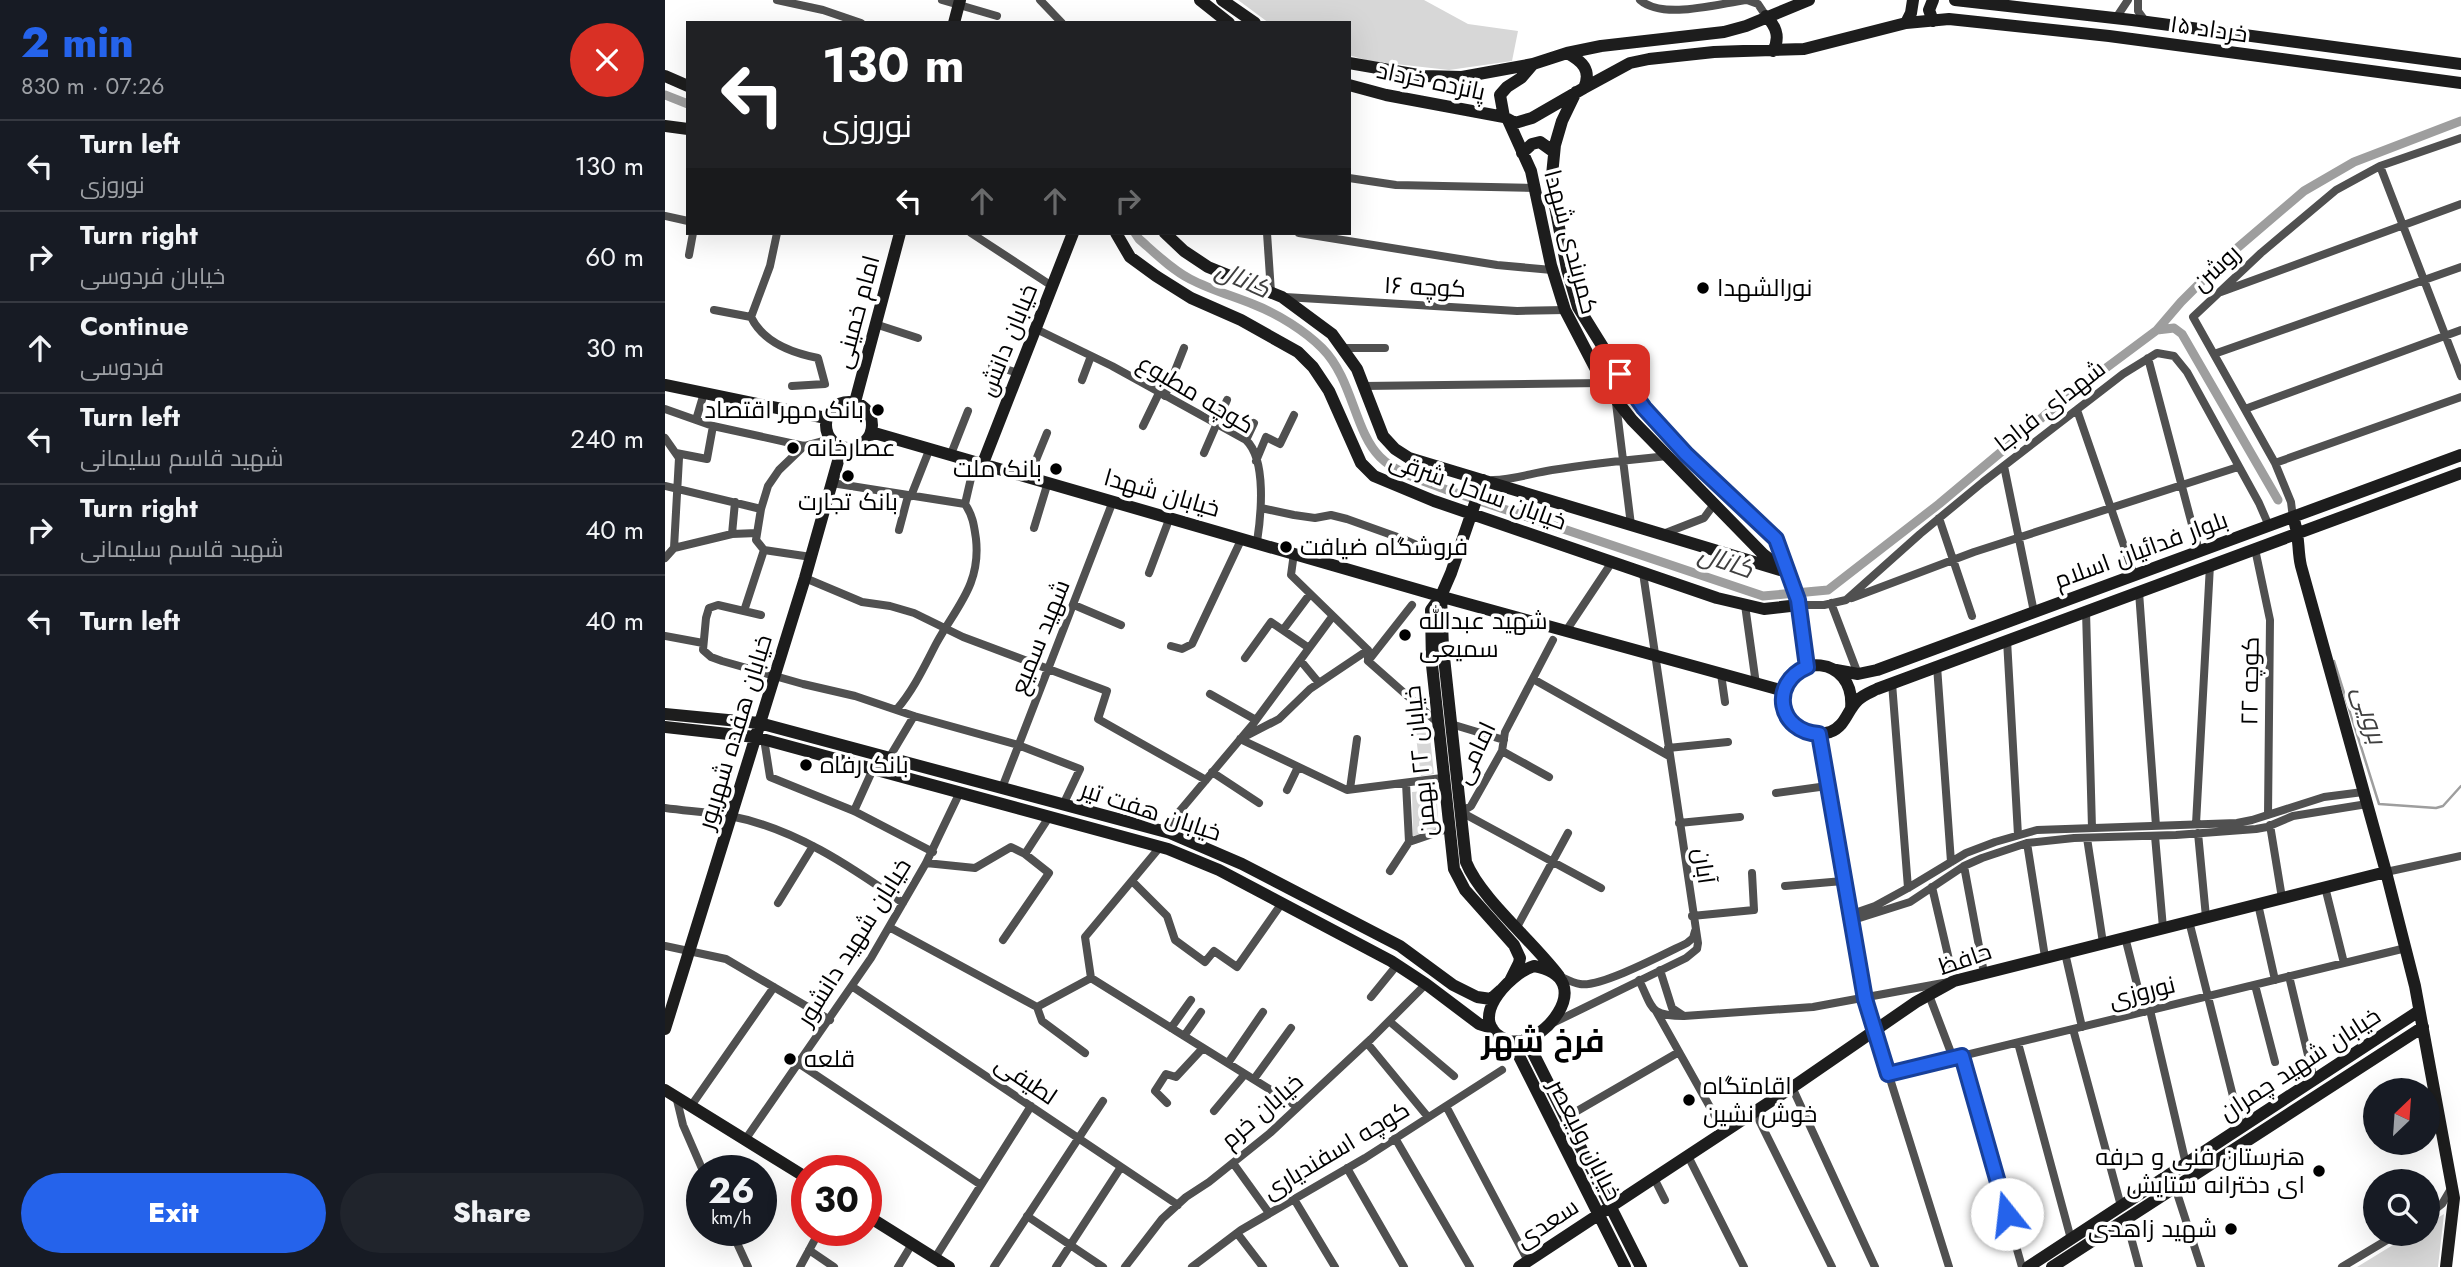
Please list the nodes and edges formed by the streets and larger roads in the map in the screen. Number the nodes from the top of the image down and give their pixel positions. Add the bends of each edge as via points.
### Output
1 (777, 0) edge
2 (942, 0) edge
3 (1040, 0) edge
4 (1201, 0) edge
5 (1221, 0) edge
6 (1640, 0) edge
7 (1746, 0) edge
8 (1809, 0) edge
9 (1913, 0) edge
10 (1933, 0) edge
11 (1955, 0) edge
12 (2128, 0) edge
13 (2138, 0) edge
14 (959, 3) edge
15 (997, 16) dead end
16 (1766, 16) junction
17 (2116, 18) junction
18 (855, 21) edge
19 (954, 21) edge
20 (1060, 21) edge
21 (1227, 21) edge
22 (1252, 21) edge
23 (1933, 21) junction
24 (2146, 22) junction
25 (1906, 23) junction
26 (2302, 43) junction
27 (1773, 51) junction
28 (1567, 54) junction
29 (2302, 62) junction
30 (1351, 63) edge
31 (1533, 64) junction
32 (2461, 64) edge
33 (665, 76) edge
34 (2461, 83) edge
35 (686, 85) edge
36 (1353, 87) edge
37 (1580, 90) junction
38 (1506, 119) junction
39 (665, 126) edge
40 (686, 129) edge
41 (2461, 138) edge
42 (1554, 152) junction
43 (1522, 153) junction
44 (2380, 166) junction
45 (1351, 178) edge
46 (1536, 188) junction
47 (2461, 204) edge
48 (665, 216) edge
49 (686, 221) edge
50 (2403, 226) junction
51 (693, 235) edge
52 (777, 235) edge
53 (899, 235) edge
54 (974, 235) edge
55 (1072, 235) edge
56 (1117, 235) edge
57 (1167, 235) edge
58 (1267, 235) edge
59 (1311, 235) edge
60 (689, 256) dead end
61 (2461, 267) edge
62 (1552, 270) junction
63 (2424, 281) junction
64 (1052, 286) junction
65 (1277, 294) junction
66 (2217, 294) junction
67 (714, 310) dead end
68 (1565, 310) junction
69 (751, 317) junction
70 (876, 324) junction
71 (1036, 329) junction
72 (2461, 330) edge
73 (2445, 336) junction
74 (918, 338) dead end
75 (1184, 348) dead end
76 (1343, 348) junction
77 (1385, 348) dead end
78 (2214, 354) junction
79 (1091, 356) junction
80 (2148, 358) junction
81 (992, 365) dead end
82 (1018, 373) junction
83 (2461, 376) edge
84 (1082, 380) dead end
85 (1603, 383) junction
86 (665, 385) edge
87 (792, 386) dead end
88 (1363, 386) junction
89 (994, 387) dead end
90 (704, 393) junction
91 (1010, 393) junction
92 (1162, 395) junction
93 (2461, 397) edge
94 (1227, 400) dead end
95 (1616, 401) junction
96 (855, 402) junction
97 (665, 409) edge
98 (2245, 409) junction
99 (2077, 410) junction
100 (968, 411) dead end
101 (1294, 415) dead end
102 (826, 418) junction
103 (696, 420) junction
104 (1254, 423) dead end
105 (1215, 424) junction
106 (713, 426) junction
107 (1143, 426) dead end
108 (871, 432) junction
109 (1047, 433) dead end
110 (665, 438) edge
111 (830, 439) junction
112 (1246, 440) junction
113 (804, 446) junction
114 (842, 447) junction
115 (930, 448) junction
116 (676, 453) junction
117 (1204, 453) dead end
118 (951, 454) junction
119 (2461, 455) edge
120 (1667, 456) junction
121 (1256, 461) junction
122 (1623, 461) junction
123 (979, 462) junction
124 (2275, 463) junction
125 (2004, 466) junction
126 (2238, 467) junction
127 (2461, 473) edge
128 (1029, 477) junction
129 (832, 482) junction
130 (1048, 482) junction
131 (1482, 484) junction
132 (2182, 485) junction
133 (665, 486) edge
134 (677, 488) junction
135 (910, 496) junction
136 (1113, 501) junction
137 (735, 502) junction
138 (1715, 503) junction
139 (965, 504) junction
140 (1261, 508) junction
141 (2111, 508) junction
142 (761, 509) junction
143 (1473, 511) junction
144 (1170, 517) junction
145 (2293, 518) junction
146 (1939, 519) junction
147 (1632, 525) junction
148 (2269, 526) junction
149 (1034, 528) dead end
150 (899, 530) dead end
151 (2299, 532) junction
152 (757, 533) junction
153 (732, 534) junction
154 (1663, 534) junction
155 (2018, 537) junction
156 (1242, 538) junction
157 (1257, 542) junction
158 (674, 548) junction
159 (2255, 549) junction
160 (764, 550) junction
161 (2199, 551) junction
162 (1294, 553) junction
163 (811, 557) junction
164 (665, 558) edge
165 (1952, 560) junction
166 (1455, 562) junction
167 (1612, 562) junction
168 (2210, 565) junction
169 (1149, 573) dead end
170 (1643, 573) junction
171 (1788, 575) junction
172 (2134, 575) junction
173 (804, 578) junction
174 (2139, 592) junction
175 (1310, 594) junction
176 (1441, 596) junction
177 (1846, 600) junction
178 (1798, 603) junction
179 (1831, 603) junction
180 (1074, 605) junction
181 (1412, 605) dead end
182 (1745, 605) junction
183 (744, 611) junction
184 (2086, 611) junction
185 (2034, 612) junction
186 (761, 615) dead end
187 (1972, 616) dead end
188 (1332, 617) junction
189 (1121, 625) dead end
190 (945, 630) junction
191 (1283, 630) junction
192 (1566, 631) junction
193 (665, 636) edge
194 (1553, 640) dead end
195 (2007, 640) junction
196 (703, 643) junction
197 (1171, 646) dead end
198 (1309, 648) junction
199 (1368, 650) junction
200 (1654, 655) junction
201 (1245, 658) dead end
202 (1300, 660) junction
203 (1368, 661) junction
204 (1937, 666) junction
205 (1048, 667) junction
206 (1807, 667) junction
207 (1834, 670) junction
208 (775, 674) junction
209 (1721, 674) junction
210 (1858, 674) junction
211 (1533, 679) junction
212 (1319, 682) junction
213 (1892, 683) junction
214 (1756, 684) junction
215 (1784, 691) junction
216 (1210, 694) dead end
217 (1725, 702) dead end
218 (897, 709) junction
219 (1851, 709) junction
220 (665, 714) edge
221 (914, 716) junction
222 (719, 719) junction
223 (1256, 720) junction
224 (1437, 722) junction
225 (759, 723) junction
226 (1451, 724) junction
227 (665, 727) edge
228 (718, 733) junction
229 (1819, 734) junction
230 (802, 735) junction
231 (759, 738) junction
232 (1240, 739) junction
233 (1357, 739) dead end
234 (1504, 740) junction
235 (1728, 742) dead end
236 (1018, 745) junction
237 (798, 748) junction
238 (1502, 751) junction
239 (1668, 752) junction
240 (889, 758) junction
241 (1297, 767) junction
242 (873, 769) junction
243 (1212, 772) junction
244 (1549, 777) dead end
245 (1442, 778) junction
246 (966, 779) junction
247 (1206, 780) junction
248 (1406, 783) junction
249 (1827, 786) junction
250 (1002, 788) junction
251 (1350, 789) junction
252 (1287, 790) dead end
253 (960, 792) junction
254 (1776, 793) dead end
255 (2365, 798) junction
256 (1259, 803) dead end
257 (1063, 804) junction
258 (665, 808) edge
259 (854, 811) junction
260 (1461, 812) junction
261 (2268, 815) junction
262 (730, 816) junction
263 (1049, 817) junction
264 (1740, 817) dead end
265 (1679, 823) junction
266 (2270, 825) junction
267 (2156, 826) junction
268 (2092, 828) junction
269 (1447, 829) junction
270 (2197, 829) junction
271 (1163, 831) junction
272 (1568, 833) dead end
273 (2018, 835) junction
274 (2155, 835) junction
275 (2087, 838) junction
276 (1409, 842) junction
277 (2027, 843) junction
278 (813, 846) junction
279 (1160, 847) junction
280 (933, 852) junction
281 (1025, 854) junction
282 (2461, 856) edge
283 (1552, 862) junction
284 (1951, 862) junction
285 (926, 863) junction
286 (1964, 866) junction
287 (1389, 871) dead end
288 (2386, 872) junction
289 (1752, 873) dead end
290 (1132, 881) junction
291 (1843, 881) junction
292 (1785, 886) dead end
293 (1932, 887) junction
294 (2325, 887) junction
295 (1601, 888) dead end
296 (1908, 888) junction
297 (2282, 898) junction
298 (778, 903) dead end
299 (903, 903) junction
300 (1282, 903) junction
301 (2258, 904) junction
302 (1692, 916) junction
303 (2206, 917) junction
304 (1850, 918) junction
305 (2189, 921) junction
306 (889, 927) junction
307 (1517, 927) junction
308 (2163, 928) junction
309 (1695, 931) junction
310 (2126, 937) junction
311 (1003, 940) dead end
312 (2103, 943) junction
313 (665, 946) edge
314 (2406, 948) junction
315 (689, 951) junction
316 (2065, 953) junction
317 (2045, 957) junction
318 (2344, 963) junction
319 (1397, 965) junction
320 (1660, 970) junction
321 (1984, 972) junction
322 (1559, 976) junction
323 (2288, 976) junction
324 (1091, 978) junction
325 (1639, 980) junction
326 (2275, 980) junction
327 (1954, 981) junction
328 (1426, 984) junction
329 (2255, 985) junction
330 (1506, 986) junction
331 (774, 987) junction
332 (853, 987) junction
333 (1929, 995) junction
334 (2208, 996) junction
335 (1371, 997) dead end
336 (1865, 999) junction
337 (1191, 1000) dead end
338 (1037, 1007) junction
339 (1655, 1011) junction
340 (2147, 1011) junction
341 (2419, 1011) junction
342 (1201, 1012) dead end
343 (1263, 1012) dead end
344 (1684, 1016) junction
345 (829, 1020) junction
346 (1389, 1021) junction
347 (1547, 1026) junction
348 (2082, 1027) junction
349 (2423, 1027) junction
350 (1171, 1028) junction
351 (1291, 1028) dead end
352 (665, 1029) edge
353 (2073, 1029) junction
354 (1496, 1032) junction
355 (1874, 1032) junction
356 (1184, 1036) junction
357 (1527, 1041) junction
358 (2018, 1042) junction
359 (1367, 1043) junction
360 (1203, 1048) junction
361 (1679, 1052) junction
362 (1085, 1053) dead end
363 (2353, 1054) junction
364 (1958, 1057) junction
365 (2275, 1062) dead end
366 (798, 1063) junction
367 (1228, 1063) junction
368 (2364, 1066) junction
369 (1502, 1070) dead end
370 (1245, 1074) junction
371 (1888, 1074) junction
372 (1454, 1076) dead end
373 (1254, 1079) junction
374 (2314, 1080) junction
375 (1792, 1087) junction
376 (670, 1093) edge
377 (1103, 1101) dead end
378 (1167, 1103) dead end
379 (691, 1106) junction
380 (1031, 1106) junction
381 (1445, 1106) junction
382 (1298, 1107) junction
383 (1214, 1111) dead end
384 (1755, 1112) junction
385 (1429, 1117) junction
386 (1565, 1118) junction
387 (2241, 1128) junction
388 (1724, 1132) junction
389 (1078, 1138) junction
390 (1395, 1138) junction
391 (745, 1140) junction
392 (2203, 1153) junction
393 (696, 1155) edge
394 (1688, 1156) junction
395 (1233, 1163) junction
396 (2186, 1164) junction
397 (2211, 1164) junction
398 (1121, 1167) junction
399 (791, 1168) edge
400 (1347, 1168) junction
401 (1654, 1178) junction
402 (981, 1185) junction
403 (2452, 1186) junction
404 (2175, 1187) junction
405 (1294, 1199) junction
406 (1665, 1200) dead end
407 (1178, 1205) junction
408 (2121, 1206) junction
409 (2440, 1206) edge
410 (1611, 1207) junction
411 (1269, 1213) junction
412 (1599, 1214) junction
413 (1027, 1216) junction
414 (2126, 1219) junction
415 (882, 1225) edge
416 (1237, 1233) junction
417 (2071, 1239) junction
418 (912, 1244) junction
419 (1070, 1245) junction
420 (738, 1246) edge
421 (811, 1246) edge
422 (2377, 1246) edge
423 (809, 1250) junction
424 (935, 1258) junction
425 (2072, 1261) edge
426 (1523, 1264) edge
427 (748, 1267) edge
428 (800, 1267) edge
429 (834, 1267) edge
430 (898, 1267) edge
431 (949, 1267) edge
432 (995, 1267) edge
433 (1056, 1267) edge
434 (1103, 1267) edge
435 (1125, 1267) edge
436 (1192, 1267) edge
437 (1263, 1267) edge
438 (1335, 1267) edge
439 (1404, 1267) edge
440 (1470, 1267) edge
441 (1625, 1267) edge
442 (1641, 1267) edge
443 (1744, 1267) edge
444 (1832, 1267) edge
445 (1874, 1267) edge
446 (1949, 1267) edge
447 (2022, 1267) edge
448 (2028, 1267) edge
449 (2052, 1267) edge
450 (2140, 1267) edge
451 (2201, 1267) edge
452 (2342, 1267) edge
453 (2446, 1267) edge

1 - 18 street
2 - 14 street
3 - 20 street
4 - 21 street
5 - 22 street
6 - 7 street via 1664,10
7 - 16 street via 1758,4
8 - 16 street
9 - 25 street
10 - 23 street via 1929,10
11 - 17 street, ۱۵ خرداد
12 - 17 street
13 - 24 street
14 - 15 street
14 - 19 street
16 - 27 street via 1776,29
16 - 28 street via 1724,32
17 - 24 street, ۱۵ خرداد
23 - 25 street, ۱۵ خرداد
23 - 29 street, ۱۵ خرداد via 2109,36
24 - 26 street, ۱۵ خرداد
25 - 27 street, ۱۵ خرداد via 1804,49
26 - 29 street
26 - 32 street, ۱۵ خرداد
27 - 37 street, ۱۵ خرداد via 1649,59 1630,63
28 - 31 street, پانزده خرداد
28 - 37 street via 1585,67 1587,80
29 - 34 street, ۱۵ خرداد
30 - 31 street, پانزده خرداد via 1399,73 1462,77
31 - 38 street via 1500,95
33 - 35 street
36 - 38 street, پانزده خرداد
37 - 38 street, ۱۵ خرداد via 1532,118 1515,123
37 - 42 street, کمربندی شهدا via 1562,121
38 - 43 street, کمربندی شهدا
39 - 40 street
41 - 44 street, روشن
42 - 43 street via 1540,142
42 - 171 street, کمربندی شهدا via 1551,186 1577,307 1644,408 1776,539
43 - 46 street, کمربندی شهدا
44 - 50 street
44 - 66 street, روشن via 2336,190
45 - 46 street via 1397,185
46 - 62 street, کمربندی شهدا
47 - 50 street
48 - 49 street
50 - 63 street
50 - 66 street
51 - 60 street
52 - 69 street
53 - 70 street, امام خمینی
54 - 64 street
55 - 64 street, خیابان دانش
56 - 143 street, خیابان ساحل شرقی via 1130,257 1156,276 1298,352 1329,391 1361,463 1374,476
57 - 65 street, خیابان ساحل شرقی via 1207,267
58 - 65 street
59 - 62 street
61 - 63 street
62 - 68 street, کمربندی شهدا
63 - 73 street
63 - 78 street
64 - 71 street, خیابان دانش
65 - 68 street, کوچه ۱۶ via 1517,311
65 - 76 street, خیابان ساحل شرقی via 1332,334
66 - 78 street, روشن via 2193,317
67 - 69 street
68 - 85 street, کمربندی شهدا
69 - 87 street via 755,326 785,349 818,358 825,384
70 - 74 street
70 - 96 street, امام خمینی
71 - 79 street, کوچه مطبوع
71 - 82 street, خیابان دانش
72 - 73 street
73 - 83 street
73 - 98 street
75 - 92 street
76 - 77 street
76 - 88 street, خیابان ساحل شرقی
78 - 98 street, روشن
79 - 84 street
79 - 92 street, کوچه مطبوع
80 - 99 street, شهدای فراجا
80 - 126 street via 2157,353 2174,356
80 - 132 street
81 - 82 street
82 - 91 street, خیابان دانش
85 - 88 street
85 - 95 street, کمربندی شهدا
86 - 90 street
88 - 131 street, خیابان ساحل شرقی via 1383,436 1395,449
89 - 91 street
90 - 102 street
90 - 103 street
91 - 123 street, خیابان دانش
92 - 105 street, کوچه مطبوع
92 - 107 street
93 - 124 street
94 - 105 street
95 - 120 street, کمربندی شهدا
95 - 122 street
96 - 102 street via 841,402
96 - 108 street via 867,411
97 - 103 street
98 - 124 street, روشن
99 - 125 street, شهدای فراجا
99 - 141 street
100 - 118 street
101 - 121 street via 1280,444 1266,437
102 - 111 street
103 - 106 street
104 - 112 street
105 - 112 street, کوچه مطبوع
105 - 117 street
106 - 113 street
106 - 116 street via 707,459
108 - 114 street via 856,447
108 - 115 street, خیابان شهدا
109 - 128 street
110 - 116 street
111 - 113 street
111 - 114 street
112 - 121 street, کوچه مطبوع
113 - 142 street via 768,486
114 - 129 street, خیابان هفده شهریور
115 - 118 street, خیابان شهدا
115 - 135 street
116 - 134 street
118 - 123 street, خیابان شهدا
119 - 145 street, بلوار فدائیان اسلام
120 - 122 street
120 - 138 street, کمربندی شهدا
121 - 140 street, کوچه مطبوع
122 - 131 street
122 - 147 street
123 - 128 street, خیابان شهدا
123 - 139 street
124 - 145 street, روشن
125 - 146 street, شهدای فراجا
125 - 155 street
126 - 132 street
126 - 148 street
127 - 151 street, بلوار فدائیان اسلام
128 - 130 street, خیابان شهدا
129 - 135 street
129 - 163 street, خیابان هفده شهریور
130 - 136 street, خیابان شهدا
130 - 149 street
131 - 143 street
131 - 147 street, خیابان ساحل شرقی
132 - 141 street
132 - 161 street
133 - 134 street
134 - 137 street
134 - 158 street
135 - 139 street
135 - 150 street
136 - 144 street, خیابان شهدا
136 - 180 street, شهید سمیع
137 - 142 street
137 - 153 street
138 - 154 street via 1704,518
138 - 171 street, کمربندی شهدا
139 - 190 street via 973,516 978,556 972,583
140 - 157 street, کوچه مطبوع
140 - 166 street via 1347,519
141 - 155 street
141 - 172 street
142 - 152 street
143 - 166 street
143 - 167 street, خیابان ساحل شرقی
144 - 156 street, خیابان شهدا
144 - 169 street
145 - 148 street, بلوار فدائیان اسلام
145 - 151 street
146 - 165 street
146 - 177 street, شهدای فراجا
147 - 154 street, خیابان ساحل شرقی
148 - 161 street, بلوار فدائیان اسلام
151 - 159 street, بلوار فدائیان اسلام
151 - 255 street via 2301,566
152 - 153 street
152 - 160 street via 756,540
153 - 158 street
154 - 171 street, خیابان ساحل شرقی
155 - 165 street
155 - 185 street
156 - 157 street, خیابان شهدا
156 - 197 street via 1192,644 1182,649
157 - 162 street, خیابان شهدا
158 - 164 street
159 - 168 street, بلوار فدائیان اسلام
159 - 261 street, کوچه ۲۲ via 2270,620
160 - 163 street
160 - 183 street
161 - 172 street, بلوار فدائیان اسلام
162 - 175 street via 1291,575
162 - 176 street, خیابان شهدا
163 - 173 street, خیابان هفده شهریور
165 - 177 street
165 - 187 street
166 - 176 street
167 - 170 street, خیابان ساحل شرقی
167 - 192 street
168 - 174 street, بلوار فدائیان اسلام
168 - 270 street
170 - 182 street, خیابان ساحل شرقی
170 - 200 street, آبان
171 - 178 street
172 - 185 street, بلوار فدائیان اسلام
173 - 190 street via 862,602 914,613
173 - 208 street, خیابان هفده شهریور
174 - 184 street, بلوار فدائیان اسلام
174 - 267 street
175 - 188 street
175 - 191 street
176 - 192 street, خیابان شهدا
176 - 224 street, خیابان ۲۲ بهمن via 1431,610
176 - 226 street, خیابان ۲۲ بهمن
177 - 179 street, شهدای فراجا
178 - 179 street, شهدای فراجا
178 - 182 street, خیابان ساحل شرقی via 1764,609
178 - 206 street
179 - 210 street
180 - 189 street
180 - 205 street, شهید سمیع
181 - 203 street
182 - 214 street
183 - 186 street
183 - 196 street via 718,605 709,608
184 - 195 street, بلوار فدائیان اسلام
184 - 268 street
185 - 210 street, بلوار فدائیان اسلام
188 - 198 street
188 - 199 street
190 - 205 street
190 - 218 street
191 - 198 street
191 - 201 street via 1271,622
192 - 200 street, خیابان شهدا
193 - 196 street
194 - 211 street, امامی
195 - 204 street, بلوار فدائیان اسلام
195 - 273 street
196 - 208 street via 711,657
198 - 202 street
199 - 203 street
199 - 212 street
200 - 209 street, خیابان شهدا
200 - 239 street, آبان
202 - 212 street
202 - 223 street
203 - 224 street
204 - 213 street, بلوار فدائیان اسلام
204 - 284 street
205 - 236 street, شهید سمیع
205 - 247 street via 1107,691 1098,719
206 - 207 street
206 - 215 street via 1792,676
207 - 210 street, بلوار فدائیان اسلام
207 - 219 street via 1849,687
208 - 218 street
208 - 225 street, خیابان هفده شهریور
209 - 214 street, خیابان شهدا
209 - 217 street
211 - 234 street, امامی
211 - 239 street
212 - 232 street via 1279,719
213 - 219 street, بلوار فدائیان اسلام via 1859,699
213 - 296 street
214 - 215 street, خیابان شهدا
215 - 229 street via 1784,709 1794,725
216 - 223 street
218 - 221 street
219 - 229 street via 1839,726
220 - 222 street, خیابان هفت تیر
221 - 236 street
221 - 240 street
222 - 225 street, خیابان هفت تیر
222 - 228 street
223 - 232 street
224 - 245 street, خیابان ۲۲ بهمن
225 - 230 street, خیابان هفت تیر
225 - 231 street, خیابان هفده شهریور
226 - 234 street
226 - 260 street, خیابان ۲۲ بهمن
227 - 228 street, خیابان هفت تیر
228 - 231 street, خیابان هفت تیر
229 - 249 street
230 - 237 street
230 - 240 street, خیابان هفت تیر
231 - 237 street, خیابان هفت تیر
231 - 259 street via 770,777
231 - 262 street, خیابان هفده شهریور
232 - 241 street
232 - 243 street
233 - 251 street
234 - 238 street, امامی
235 - 239 street
236 - 250 street, شهید سمیع
236 - 257 street via 1080,769
237 - 242 street, خیابان هفت تیر
238 - 244 street
238 - 260 street, امامی via 1471,806
239 - 265 street, آبان
240 - 246 street, خیابان هفت تیر
241 - 251 street
241 - 252 street
242 - 253 street, خیابان هفت تیر
242 - 259 street
243 - 247 street
243 - 256 street
245 - 248 street
245 - 269 street, خیابان ۲۲ بهمن
246 - 250 street, خیابان هفت تیر
246 - 253 street
247 - 271 street
248 - 251 street
248 - 276 street
249 - 254 street
249 - 291 street
250 - 257 street, خیابان هفت تیر
253 - 263 street, خیابان هفت تیر
253 - 280 street, خیابان شهید دانشور
255 - 261 street via 2324,797
255 - 266 street
255 - 288 street
257 - 271 street, خیابان هفت تیر
258 - 262 street
259 - 280 street
260 - 283 street, امامی
260 - 307 street, خیابان ۲۲ بهمن via 1470,873
261 - 270 street
262 - 278 street
262 - 315 street, خیابان هفده شهریور
263 - 279 street, خیابان هفت تیر
263 - 281 street
264 - 265 street
265 - 302 street, آبان
266 - 270 street
266 - 297 street
267 - 268 street
267 - 270 street
268 - 273 street
269 - 276 street
269 - 330 street, خیابان ۲۲ بهمن via 1454,869 1465,890 1514,945 1520,958
270 - 274 street
270 - 303 street
271 - 330 street, خیابان هفت تیر via 1242,864 1400,946 1477,997 1491,999
272 - 283 street
273 - 284 street
274 - 275 street
274 - 308 street
275 - 277 street
275 - 312 street
276 - 287 street
277 - 286 street
277 - 317 street
278 - 298 street
278 - 299 street
279 - 290 street
279 - 300 street, خیابان هفت تیر via 1219,870
280 - 285 street, خیابان شهید دانشور
281 - 285 street via 1011,847 975,868
281 - 311 street via 1049,873
282 - 288 street
283 - 295 street, امامی
283 - 307 street
284 - 296 street
285 - 299 street, خیابان شهید دانشور
286 - 293 street
286 - 321 street
288 - 294 street, حافظ
288 - 314 street
289 - 302 street via 1753,909
290 - 300 street via 1167,916 1175,940 1205,962 1214,951 1237,967
290 - 324 street via 1085,937
291 - 292 street
291 - 304 street
293 - 304 street via 1900,906
293 - 327 street
294 - 297 street, حافظ
294 - 318 street
296 - 304 street
297 - 301 street, حافظ
299 - 306 street, خیابان شهید دانشور
300 - 319 street, خیابان هفت تیر
301 - 303 street, حافظ
301 - 326 street
302 - 309 street, آبان
303 - 305 street, حافظ
304 - 336 street
305 - 308 street, حافظ
305 - 334 street
306 - 332 street, خیابان شهید دانشور
306 - 338 street
307 - 322 street, خیابان ۲۲ بهمن
308 - 310 street, حافظ
309 - 320 street via 1697,949
309 - 322 street via 1687,943 1596,982 1582,985
310 - 312 street, حافظ
310 - 340 street
312 - 316 street, حافظ
313 - 315 street
314 - 318 street, نوروزی
314 - 341 street
315 - 331 street via 726,959
315 - 352 street, خیابان هفده شهریور
316 - 317 street, حافظ
316 - 348 street
317 - 321 street, حافظ
318 - 323 street, نوروزی
319 - 328 street, خیابان هفت تیر
319 - 335 street
320 - 325 street
320 - 344 street via 1672,1008
321 - 327 street, حافظ
322 - 330 street via 1534,966 1523,969
322 - 347 street via 1564,1000
323 - 326 street, نوروزی
323 - 374 street
324 - 338 street
324 - 350 street
325 - 339 street
325 - 347 street
326 - 329 street, نوروزی
327 - 333 street, حافظ
327 - 336 street
328 - 346 street, خیابان خرم
328 - 354 street, خیابان هفت تیر
329 - 334 street, نوروزی
329 - 365 street
330 - 354 street via 1488,1016
331 - 345 street
331 - 379 street
332 - 345 street, خیابان شهید دانشور
332 - 380 street, لطیفی
333 - 355 street, حافظ
333 - 364 street
334 - 340 street, نوروزی
334 - 387 street
336 - 344 street
336 - 355 street
337 - 350 street
338 - 362 street via 1042,1021
339 - 344 street
339 - 361 street
340 - 348 street, نوروزی
340 - 396 street
341 - 349 street
341 - 363 street, خیابان شهید چمران
342 - 356 street
343 - 367 street
345 - 366 street, خیابان شهید دانشور
346 - 359 street, خیابان خرم
346 - 372 street
347 - 357 street
348 - 353 street, نوروزی
349 - 368 street, خیابان شهید چمران
349 - 403 street
350 - 356 street
351 - 373 street
353 - 358 street, نوروزی
353 - 408 street
354 - 357 street via 1511,1042
354 - 412 street, خیابان ولیعصر via 1518,1054
355 - 371 street
355 - 375 street, حافظ
356 - 360 street
357 - 386 street, خیابان ولیعصر
358 - 364 street, نوروزی
358 - 417 street
359 - 382 street, خیابان خرم
359 - 385 street
360 - 367 street
360 - 378 street via 1176,1077 1166,1074 1155,1091
361 - 386 street
361 - 388 street
363 - 368 street via 2363,1059
363 - 374 street, خیابان شهید چمران
364 - 371 street, نوروزی
364 - 447 street
366 - 391 street, خیابان شهید دانشور
366 - 402 street
367 - 370 street
368 - 397 street, خیابان شهید چمران
369 - 381 street, کوچه اسفندیاری
370 - 373 street
370 - 383 street
371 - 446 street
373 - 382 street
374 - 387 street, خیابان شهید چمران
375 - 384 street, حافظ
375 - 445 street
376 - 379 street
376 - 393 street
377 - 389 street
379 - 391 street
380 - 389 street, لطیفی
380 - 402 street
381 - 385 street, کوچه اسفندیاری
381 - 426 street
382 - 395 street, خیابان خرم
384 - 388 street, حافظ
384 - 444 street
385 - 390 street, کوچه اسفندیاری
386 - 410 street, خیابان ولیعصر
387 - 392 street, خیابان شهید چمران
388 - 394 street, حافظ
389 - 398 street, لطیفی
389 - 413 street
390 - 400 street, کوچه اسفندیاری
390 - 440 street
391 - 399 street
392 - 396 street, خیابان شهید چمران
392 - 397 street
394 - 401 street, حافظ
394 - 443 street
395 - 407 street, خیابان خرم
395 - 411 street
396 - 408 street, خیابان شهید چمران
397 - 404 street, خیابان شهید چمران
398 - 407 street, لطیفی
398 - 419 street
400 - 405 street, کوچه اسفندیاری
400 - 439 street
401 - 406 street
401 - 410 street, حافظ
402 - 424 street
403 - 409 street
403 - 453 street via 2455,1198
404 - 414 street, خیابان شهید چمران
404 - 451 street
405 - 411 street, کوچه اسفندیاری
405 - 438 street
407 - 435 street, خیابان خرم
408 - 417 street, خیابان شهید چمران
410 - 412 street, سعدی
410 - 442 street, خیابان ولیعصر
411 - 416 street, کوچه اسفندیاری
412 - 426 street, سعدی
412 - 441 street, خیابان ولیعصر
413 - 419 street
413 - 432 street
414 - 425 street, خیابان شهید چمران
414 - 450 street
415 - 418 street
416 - 436 street, کوچه اسفندیاری
416 - 437 street
417 - 448 street, خیابان شهید چمران
418 - 424 street
418 - 430 street
419 - 433 street
419 - 434 street
420 - 427 street
421 - 423 street
422 - 452 street
423 - 428 street
423 - 429 street
424 - 431 street
425 - 449 street, خیابان شهید چمران

